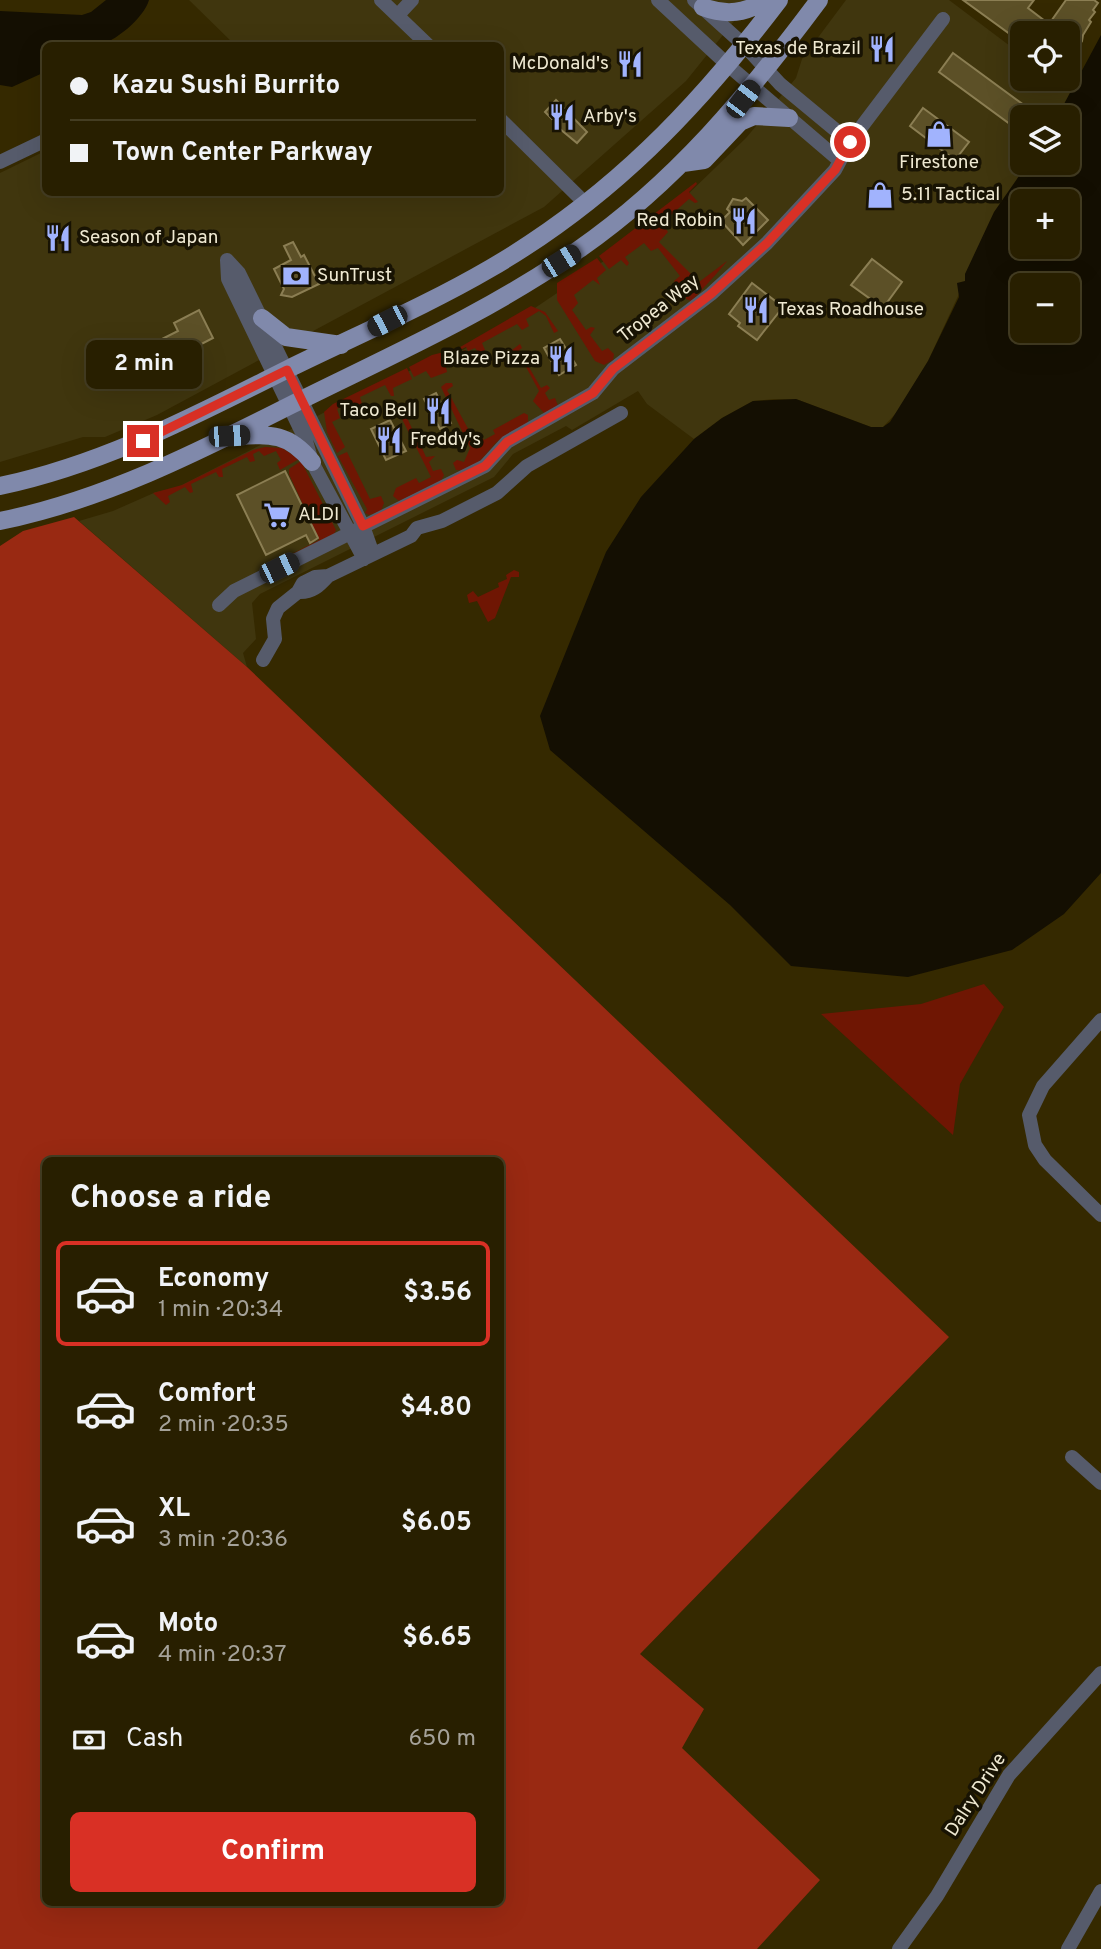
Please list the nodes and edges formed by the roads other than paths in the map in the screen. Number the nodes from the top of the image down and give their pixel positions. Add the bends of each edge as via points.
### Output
1 (381, 0) edge
2 (412, 0) edge
3 (658, 0) edge
4 (767, 0) edge
5 (779, 0) edge
6 (819, 0) edge
7 (699, 4) edge
8 (398, 15) junction
9 (943, 19) dead end
10 (425, 42) edge
11 (744, 46) junction
12 (729, 66) junction
13 (767, 68) junction
14 (754, 85) junction
15 (789, 118) junction
16 (504, 123) edge
17 (42, 142) edge
18 (850, 142) junction
19 (840, 161) junction
20 (0, 162) edge
21 (683, 163) junction
22 (586, 204) junction
23 (262, 318) junction
24 (341, 345) junction
25 (280, 373) junction
26 (295, 403) junction
27 (621, 413) dead end
28 (229, 436) junction
29 (312, 461) junction
30 (0, 478) edge
31 (28, 480) junction
32 (0, 486) edge
33 (0, 520) edge
34 (363, 526) junction
35 (348, 534) junction
36 (368, 557) junction
37 (219, 605) dead end
38 (263, 660) dead end
39 (1101, 1021) edge
40 (1101, 1215) edge
41 (1072, 1457) dead end
42 (1101, 1483) edge
43 (1101, 1673) edge
44 (1101, 1891) edge
45 (899, 1949) edge
46 (1068, 1949) edge

1 - 8 street
2 - 8 street
3 - 12 street
4 - 7 main road via 751,10 733,13 719,13
5 - 11 main road
6 - 13 main road
7 - 11 street
8 - 10 street
9 - 18 street, Tropea Way
11 - 12 main road
11 - 13 street
12 - 14 street
12 - 22 main road via 643,156
13 - 14 main road
13 - 18 street
14 - 15 street
14 - 21 main road
15 - 19 street
15 - 21 main road via 754,116 740,122 704,160
16 - 22 street
17 - 20 street
18 - 19 street, Tropea Way
19 - 34 street, Tropea Way via 744,265 613,369 593,393 507,442 485,466
21 - 26 main road via 577,251 488,307
22 - 24 main road via 490,269
23 - 24 main road via 286,337
23 - 25 street
23 - 25 street via 239,273 227,260 228,279
24 - 25 main road
25 - 26 street
25 - 31 main road via 163,432
26 - 28 main road
26 - 29 street
26 - 34 street
27 - 36 street via 527,466 499,492 442,520 431,532 411,536
28 - 29 main road via 284,438
28 - 33 main road via 96,495
29 - 35 street
30 - 31 main road
31 - 32 main road
34 - 35 street, Tropea Way
34 - 36 street
35 - 36 street
35 - 37 street, Tropea Way via 233,591
36 - 38 street via 328,576 307,593 298,592 274,614 275,639
39 - 40 street via 1043,1086 1029,1115 1035,1145 1045,1160
41 - 42 street
43 - 45 street, Dalry Drive via 1009,1775 937,1896
44 - 46 street

